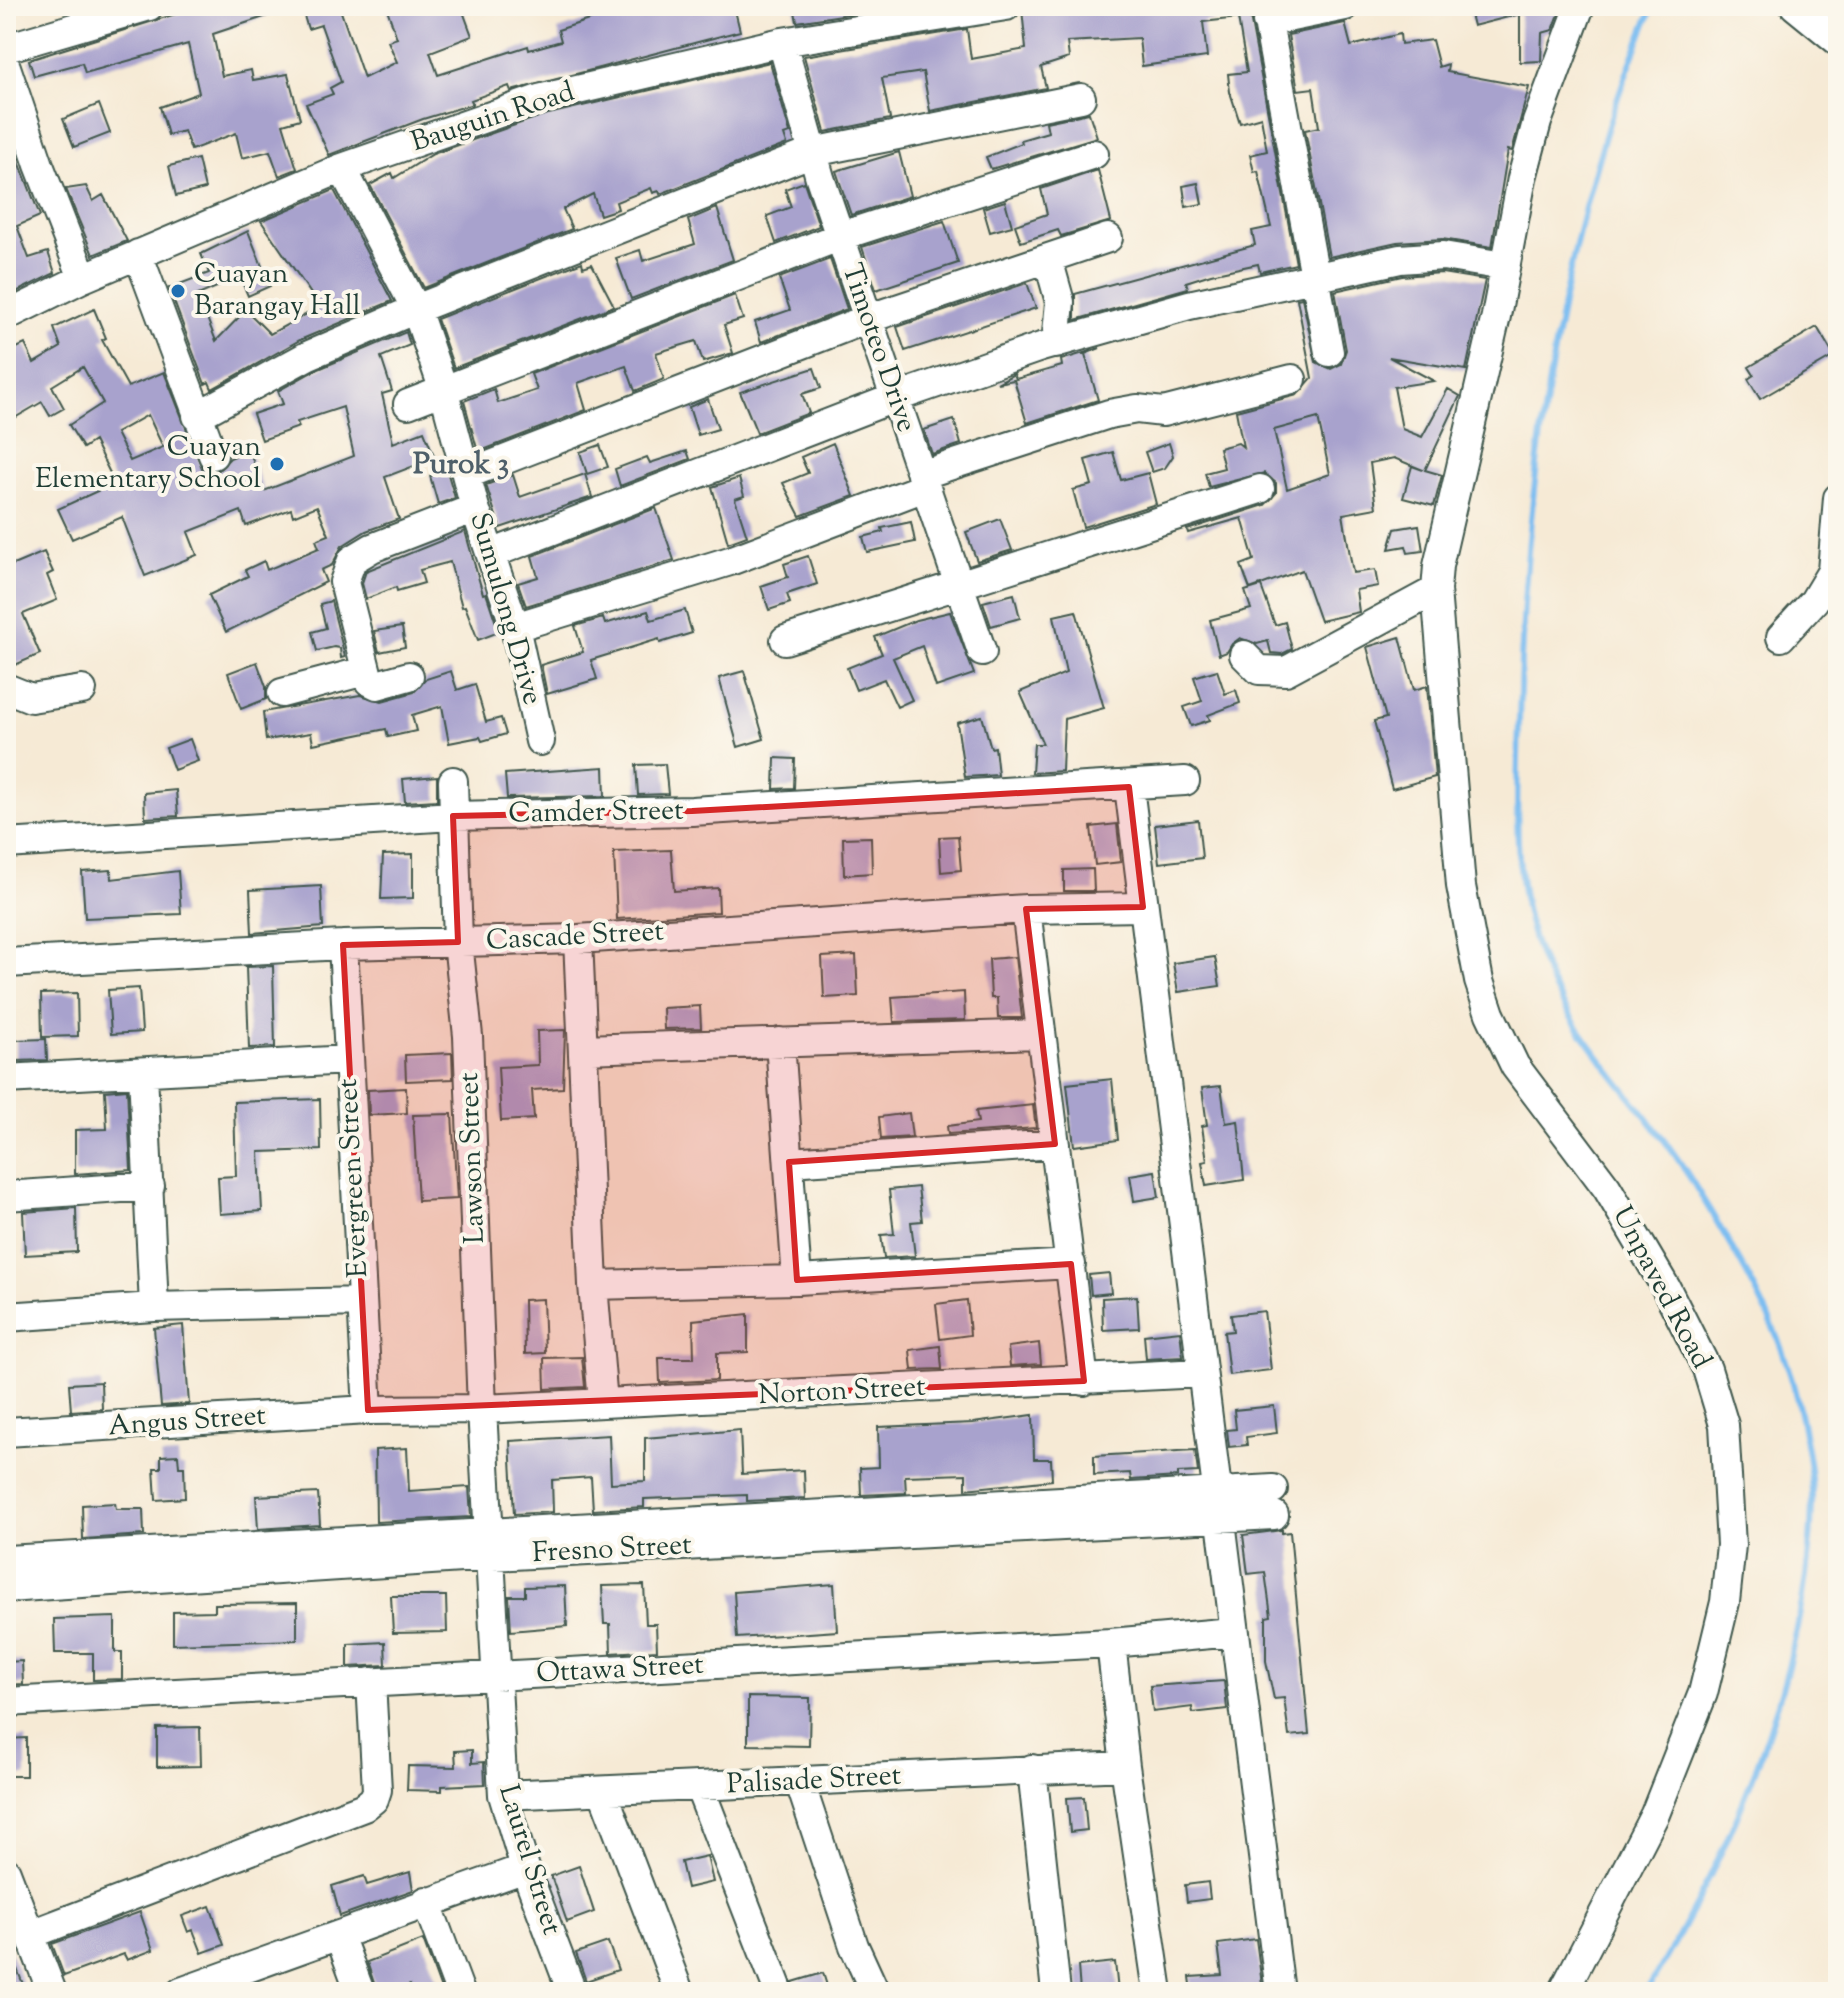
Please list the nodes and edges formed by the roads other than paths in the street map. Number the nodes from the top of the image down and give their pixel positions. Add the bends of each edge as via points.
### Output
1 (149, 6) edge
2 (1006, 6) edge
3 (1345, 6) edge
4 (1580, 6) edge
5 (1795, 6) edge
6 (94, 14) edge
7 (1266, 14) edge
8 (1838, 41) edge
9 (782, 42) junction
10 (6, 48) edge
11 (6, 67) edge
12 (1081, 98) dead end
13 (813, 152) junction
14 (1094, 154) dead end
15 (342, 168) junction
16 (841, 236) junction
17 (1108, 238) dead end
18 (138, 254) junction
19 (1048, 259) junction
20 (1504, 266) junction
21 (1314, 275) junction
22 (83, 278) junction
23 (416, 309) junction
24 (6, 316) edge
25 (867, 319) junction
26 (1056, 344) junction
27 (1329, 352) dead end
28 (1292, 379) dead end
29 (443, 388) junction
30 (894, 398) junction
31 (408, 404) dead end
32 (197, 416) junction
33 (213, 455) dead end
34 (468, 474) junction
35 (923, 481) junction
36 (1260, 489) dead end
37 (1838, 498) edge
38 (475, 508) junction
39 (491, 554) junction
40 (959, 585) junction
41 (1436, 590) junction
42 (515, 627) junction
43 (1781, 637) dead end
44 (785, 640) dead end
45 (982, 652) dead end
46 (1244, 655) dead end
47 (365, 671) junction
48 (409, 676) dead end
49 (6, 688) edge
50 (82, 690) dead end
51 (282, 693) dead end
52 (540, 741) dead end
53 (453, 781) dead end
54 (1185, 781) dead end
55 (1129, 787) junction
56 (453, 816) junction
57 (6, 844) edge
58 (1143, 907) junction
59 (1026, 909) junction
60 (578, 939) junction
61 (458, 942) junction
62 (343, 945) junction
63 (6, 963) edge
64 (1041, 1034) junction
65 (780, 1042) junction
66 (583, 1049) junction
67 (348, 1060) junction
68 (143, 1073) junction
69 (6, 1079) edge
70 (1055, 1144) junction
71 (789, 1162) junction
72 (150, 1186) junction
73 (6, 1196) edge
74 (1071, 1264) junction
75 (797, 1280) junction
76 (593, 1285) junction
77 (361, 1302) junction
78 (154, 1307) junction
79 (6, 1317) edge
80 (1201, 1373) junction
81 (1084, 1381) junction
82 (603, 1403) junction
83 (482, 1409) junction
84 (368, 1410) junction
85 (6, 1432) edge
86 (1273, 1502) dead end
87 (1217, 1506) junction
88 (491, 1546) junction
89 (6, 1560) edge
90 (6, 1588) edge
91 (1233, 1632) junction
92 (1111, 1643) junction
93 (498, 1676) junction
94 (371, 1682) junction
95 (6, 1702) edge
96 (1125, 1766) junction
97 (1032, 1769) junction
98 (800, 1783) junction
99 (699, 1786) junction
100 (603, 1792) junction
101 (503, 1795) junction
102 (525, 1868) junction
103 (6, 1872) edge
104 (426, 1901) junction
105 (29, 1935) junction
106 (339, 1935) junction
107 (252, 1980) edge
108 (52, 1992) edge
109 (181, 1992) edge
110 (360, 1992) edge
111 (460, 1992) edge
112 (572, 1992) edge
113 (679, 1992) edge
114 (779, 1992) edge
115 (875, 1992) edge
116 (1056, 1992) edge
117 (1158, 1992) edge
118 (1280, 1992) edge
119 (1563, 1992) edge

1 - 6 street
2 - 9 street, Bauguin Road
3 - 7 street
4 - 20 street, Unpaved Road via 1537,122
5 - 8 street
6 - 10 street
7 - 21 street
9 - 13 street, Timoteo Drive
9 - 15 street, Bauguin Road via 539,99
11 - 22 street
12 - 13 street
13 - 16 street, Timoteo Drive
13 - 23 street
14 - 16 street
15 - 18 street, Bauguin Road
15 - 23 street, Sumulong Drive
16 - 25 street, Timoteo Drive
16 - 29 street
17 - 19 street
18 - 22 street, Bauguin Road
18 - 32 street
19 - 25 street
19 - 26 street via 1060,302
20 - 21 street via 1443,256
20 - 41 street, Unpaved Road
21 - 26 street
21 - 27 street
22 - 24 street, Bauguin Road
23 - 29 street, Sumulong Drive
23 - 32 street via 307,356
25 - 30 street, Timoteo Drive
25 - 34 street
26 - 30 street
28 - 35 street via 1163,412 1109,414
29 - 31 street
29 - 34 street, Sumulong Drive
30 - 35 street, Timoteo Drive
30 - 39 street
32 - 33 street
34 - 38 street, Sumulong Drive
35 - 40 street, Timoteo Drive
35 - 42 street via 730,561
36 - 40 street
37 - 43 street via 1832,571 1814,601
38 - 39 street, Sumulong Drive
38 - 47 street via 352,560 344,582
39 - 42 street, Sumulong Drive
40 - 44 street
40 - 45 street, Timoteo Drive
41 - 46 street via 1286,671 1259,670
41 - 119 street, Unpaved Road via 1461,886 1490,1014 1515,1066 1607,1188 1666,1288 1707,1369 1727,1452 1731,1545 1725,1602 1703,1693 1655,1814
42 - 52 street, Sumulong Drive
47 - 48 street via 377,685
47 - 51 street
49 - 50 street via 31,698
53 - 56 street, Lawson Street
54 - 55 street, Camder Street
55 - 56 street, Camder Street via 692,811
55 - 58 street
56 - 57 street, Camder Street
56 - 61 street, Lawson Street
58 - 59 street, Cascade Street
58 - 80 street
59 - 60 street, Cascade Street
59 - 64 street
60 - 61 street, Cascade Street
60 - 66 street
61 - 62 street, Cascade Street
61 - 83 street, Lawson Street via 468,1036
62 - 63 street, Cascade Street
62 - 67 street, Evergreen Street
64 - 65 street
64 - 70 street
65 - 66 street
65 - 71 street
66 - 76 street
67 - 68 street
67 - 77 street, Evergreen Street
68 - 69 street
68 - 72 street
70 - 71 street
70 - 74 street
71 - 75 street
72 - 73 street
72 - 78 street
74 - 75 street
74 - 81 street
75 - 76 street
76 - 82 street
77 - 78 street
77 - 84 street, Evergreen Street
78 - 79 street
80 - 81 street, Norton Street
80 - 87 street
81 - 82 street, Norton Street
82 - 83 street, Norton Street
83 - 84 street, Angus Street
83 - 88 street, Lawson Street
84 - 85 street, Angus Street
86 - 87 street, Fresno Street
87 - 88 street, Fresno Street
87 - 91 street
88 - 89 street, Fresno Street
88 - 90 street, Fresno Street
88 - 93 street, Laurel Street
91 - 92 street, Ottawa Street
91 - 118 street
92 - 93 street, Ottawa Street
92 - 96 street
93 - 94 street, Ottawa Street
93 - 101 street, Laurel Street
94 - 95 street, Ottawa Street
94 - 105 street via 377,1790 364,1807
96 - 97 street, Palisade Street
96 - 117 street
97 - 98 street, Palisade Street
97 - 116 street
98 - 99 street, Palisade Street
98 - 115 street via 854,1946
99 - 100 street, Palisade Street
99 - 114 street
100 - 101 street, Palisade Street
100 - 113 street
101 - 102 street, Laurel Street
102 - 104 street
102 - 112 street, Laurel Street
103 - 105 street
104 - 106 street
104 - 111 street
105 - 108 street
106 - 107 street
106 - 110 street
107 - 109 street

